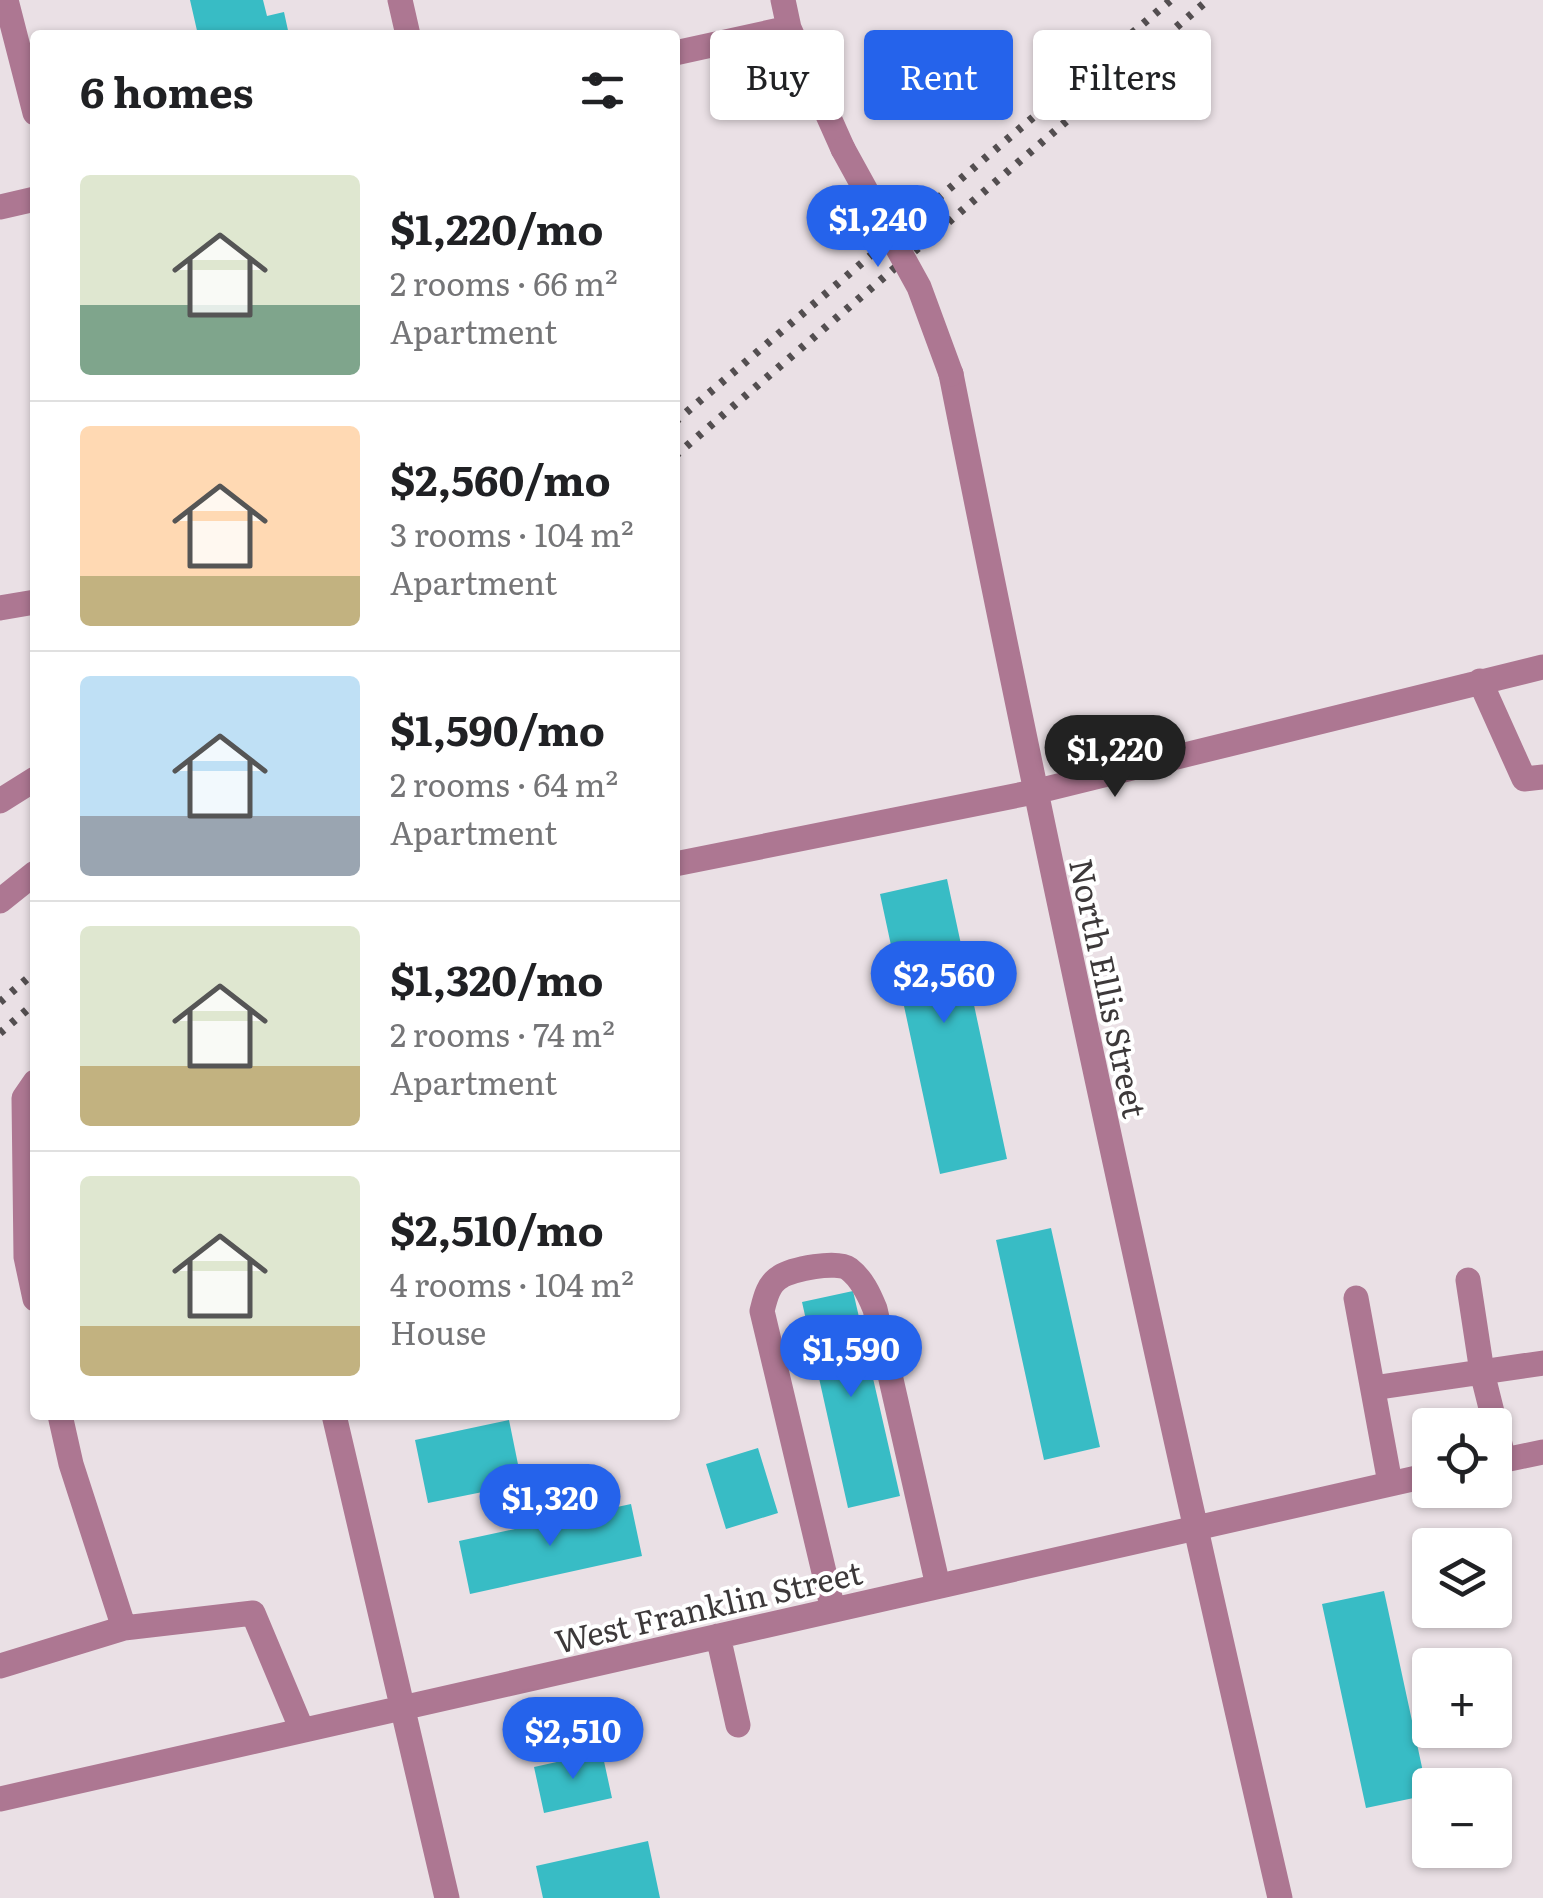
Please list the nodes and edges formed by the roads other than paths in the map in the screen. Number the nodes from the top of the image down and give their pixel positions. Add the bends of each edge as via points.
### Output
1 (6, 0) edge
2 (400, 0) edge
3 (782, 0) edge
4 (789, 28) junction
5 (407, 30) edge
6 (680, 52) edge
7 (30, 94) edge
8 (30, 200) edge
9 (0, 208) edge
10 (30, 603) edge
11 (0, 608) edge
12 (1543, 668) edge
13 (1480, 681) junction
14 (1543, 776) edge
15 (30, 782) edge
16 (1034, 792) junction
17 (0, 801) edge
18 (680, 863) edge
19 (30, 876) edge
20 (0, 902) edge
21 (30, 1089) edge
22 (26, 1207) junction
23 (0, 1222) edge
24 (30, 1276) edge
25 (1468, 1280) dead end
26 (1356, 1298) dead end
27 (1543, 1363) edge
28 (1482, 1372) junction
29 (1372, 1388) junction
30 (1489, 1408) edge
31 (61, 1420) edge
32 (335, 1420) edge
33 (1543, 1452) edge
34 (1512, 1458) edge
35 (1412, 1479) edge
36 (1390, 1483) junction
37 (1195, 1528) junction
38 (938, 1586) junction
39 (833, 1610) junction
40 (124, 1628) junction
41 (718, 1636) junction
42 (0, 1666) edge
43 (402, 1707) junction
44 (738, 1725) dead end
45 (302, 1730) junction
46 (0, 1799) edge
47 (448, 1898) edge
48 (1280, 1898) edge

1 - 7 street
2 - 5 street
3 - 4 street, North Ellis Street
4 - 6 street
4 - 16 street, North Ellis Street, bridge via 843,149 919,288 951,374
8 - 9 street
10 - 11 street
12 - 13 street
13 - 14 street via 1524,779
13 - 16 street
15 - 17 street
16 - 18 street
16 - 37 street, North Ellis Street
19 - 20 street
21 - 22 street via 24,1098
22 - 23 street
22 - 24 street
25 - 28 street
26 - 29 street
27 - 28 street
28 - 29 street
28 - 30 street
29 - 36 street
31 - 40 street
32 - 43 street
33 - 34 street
35 - 36 street, West Franklin Street
36 - 37 street, West Franklin Street
37 - 38 street, West Franklin Street
37 - 48 street, North Ellis Street
38 - 39 street, West Franklin Street
38 - 39 street via 866,1288 847,1267 810,1268 779,1276 762,1311
39 - 41 street, West Franklin Street
40 - 42 street
40 - 45 street via 253,1614
41 - 43 street, West Franklin Street
41 - 44 street
43 - 45 street, West Franklin Street
43 - 47 street
45 - 46 street, West Franklin Street

